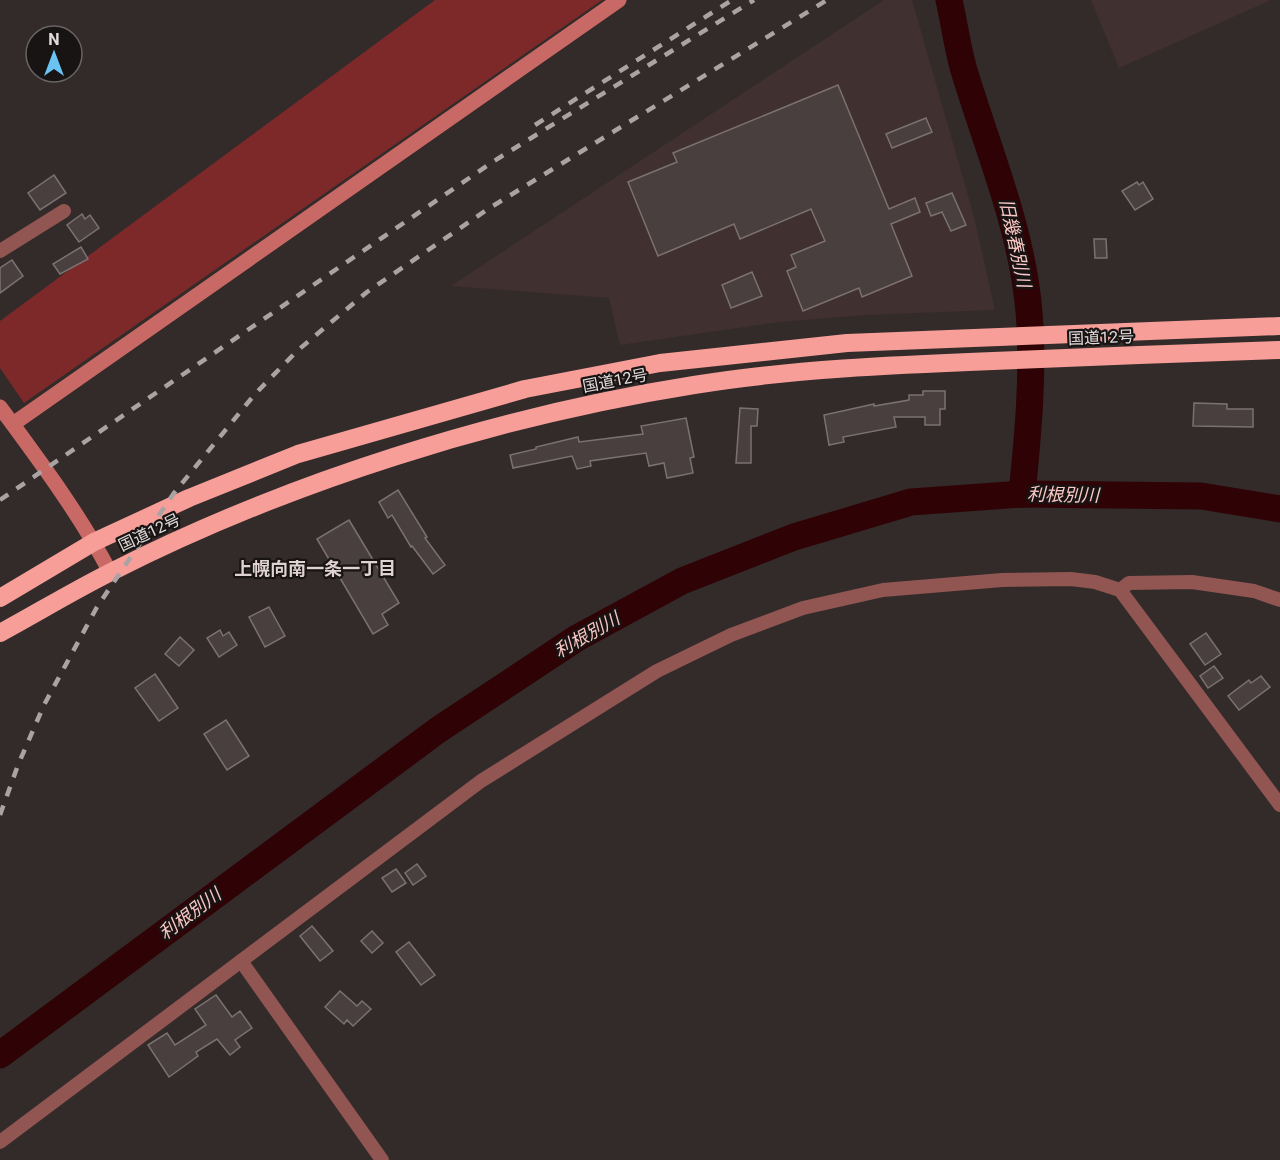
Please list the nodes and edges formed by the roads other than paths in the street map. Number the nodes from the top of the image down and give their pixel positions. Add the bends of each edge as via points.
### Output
1 (619, 0) edge
2 (64, 211) dead end
3 (0, 251) edge
4 (1280, 326) edge
5 (1280, 350) edge
6 (0, 407) edge
7 (12, 424) junction
8 (94, 542) junction
9 (110, 572) junction
10 (1120, 590) junction
11 (0, 598) edge
12 (1280, 600) edge
13 (0, 633) edge
14 (1280, 805) edge
15 (241, 961) junction
16 (0, 1142) edge
17 (382, 1160) edge

1 - 7 street
2 - 3 street
4 - 8 highway, 国道12号 via 847,343 660,363 525,389 298,454
5 - 9 highway, 国道12号 via 798,372 603,402 385,460 191,534
6 - 7 street
7 - 8 street
8 - 9 street
8 - 11 highway, 国道12号
9 - 13 highway, 国道12号
10 - 12 street via 1130,583 1192,582 1254,591
10 - 14 street
10 - 15 street via 1071,579 1002,580 883,590 803,608 731,635 657,671 481,781
15 - 16 street
15 - 17 street

